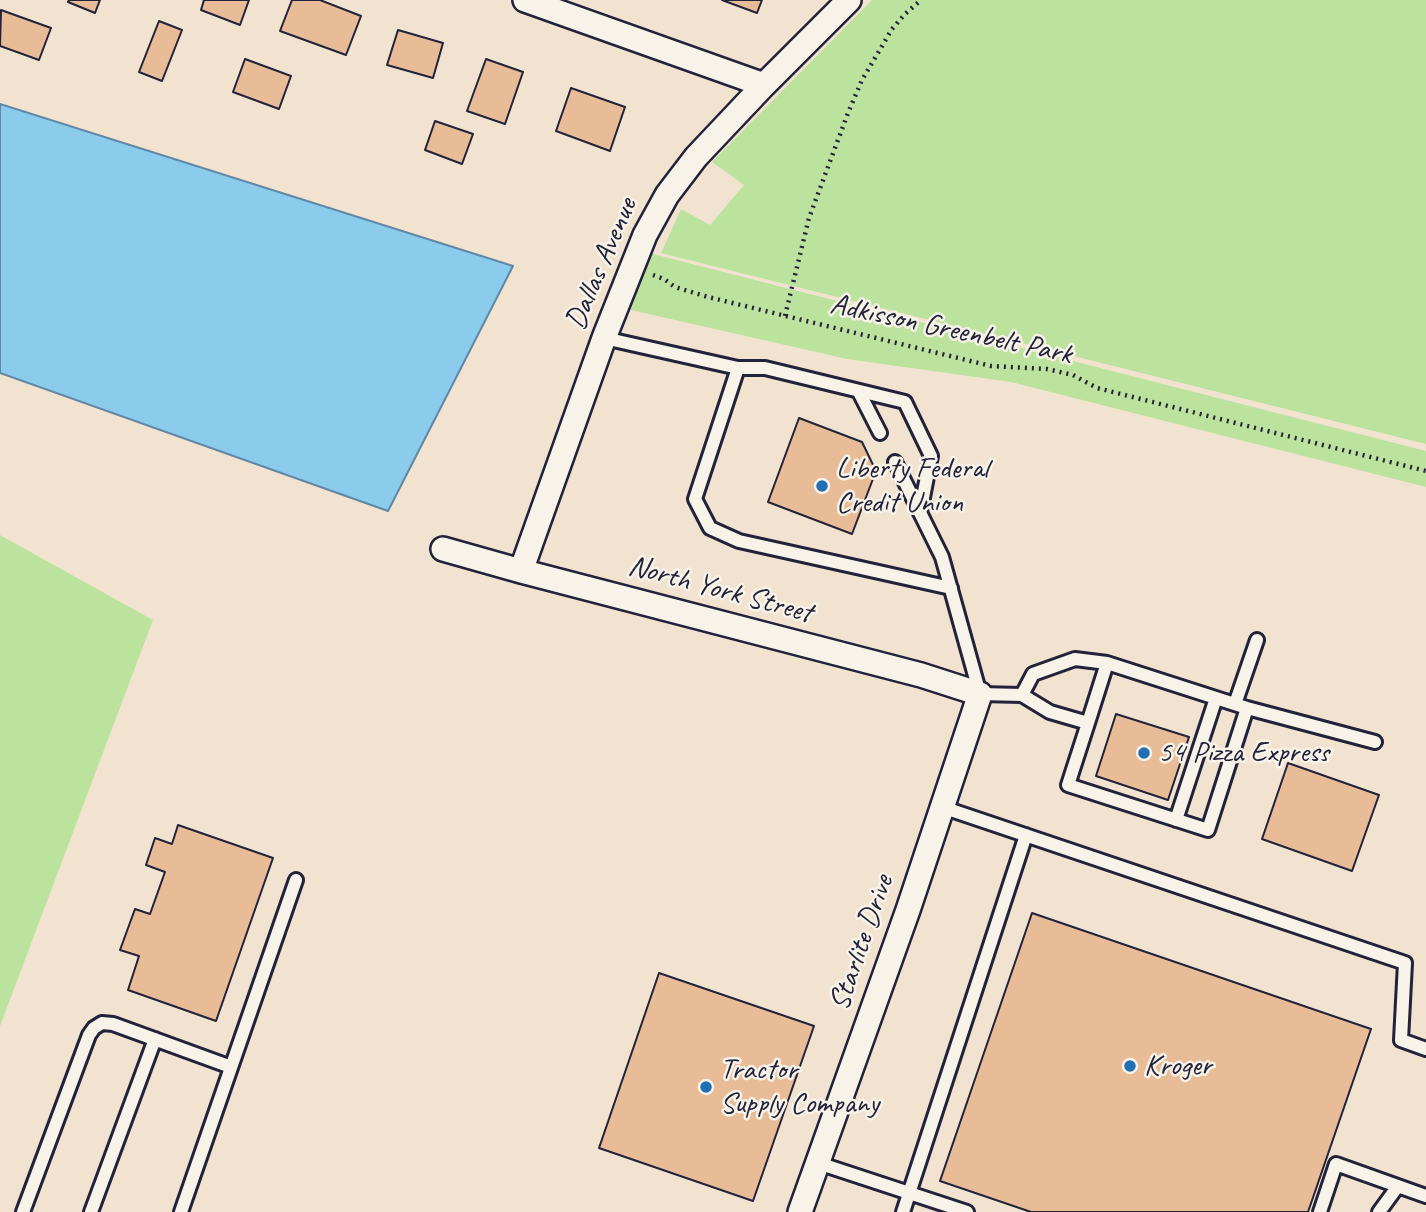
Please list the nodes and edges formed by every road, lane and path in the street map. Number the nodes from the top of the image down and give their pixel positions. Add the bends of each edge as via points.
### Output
1 (525, 0) edge
2 (849, 0) edge
3 (921, 0) edge
4 (764, 85) junction
5 (631, 269) junction
6 (785, 316) junction
7 (604, 338) junction
8 (738, 368) junction
9 (859, 392) junction
10 (880, 433) dead end
11 (895, 462) dead end
12 (1426, 471) edge
13 (920, 513) junction
14 (443, 549) dead end
15 (521, 570) junction
16 (951, 588) junction
17 (1257, 640) dead end
18 (1108, 663) junction
19 (980, 694) junction
20 (1022, 695) junction
21 (1216, 698) junction
22 (1241, 706) junction
23 (1088, 723) junction
24 (1375, 742) dead end
25 (942, 807) junction
26 (1176, 820) junction
27 (1026, 835) junction
28 (296, 880) dead end
29 (155, 1039) junction
30 (1426, 1049) edge
31 (231, 1067) junction
32 (818, 1163) junction
33 (1398, 1186) junction
34 (909, 1193) junction
35 (1426, 1196) edge
36 (23, 1212) edge
37 (91, 1212) edge
38 (181, 1212) edge
39 (800, 1212) edge
40 (903, 1212) edge
41 (967, 1212) edge
42 (1320, 1212) edge
43 (1379, 1212) edge

1 - 4 street
2 - 4 street, Dallas Avenue
3 - 6 path via 892,29 862,80 809,218
4 - 5 street, Dallas Avenue via 667,195
5 - 6 path, Adkisson Greenbelt Park via 675,287
5 - 7 street, Dallas Avenue
6 - 12 path, Adkisson Greenbelt Park via 991,366 1073,375 1097,388
7 - 8 lane
7 - 15 street, Dallas Avenue
8 - 9 lane via 765,368
8 - 16 lane via 695,499 710,528 739,541
9 - 10 lane
9 - 13 lane via 905,402 931,456
11 - 13 lane
13 - 16 lane via 942,557
14 - 15 street, North York Street
15 - 19 street, North York Street
16 - 19 lane
17 - 22 lane
18 - 20 lane via 1075,659 1033,674
18 - 21 lane
18 - 23 lane
19 - 20 lane
19 - 25 street, Starlite Drive
20 - 23 lane via 1050,712
21 - 22 lane
21 - 26 lane
22 - 24 lane
22 - 26 lane via 1208,830
23 - 26 lane via 1068,785
25 - 27 lane
25 - 32 street, Starlite Drive
27 - 30 lane via 1405,963 1401,1040
27 - 34 lane
28 - 31 lane
29 - 31 lane
29 - 36 lane via 113,1024 94,1028
29 - 37 lane
31 - 38 lane
32 - 34 lane
32 - 39 street, Starlite Drive
33 - 35 lane
33 - 42 lane via 1336,1164
33 - 43 lane
34 - 40 lane
34 - 41 lane

